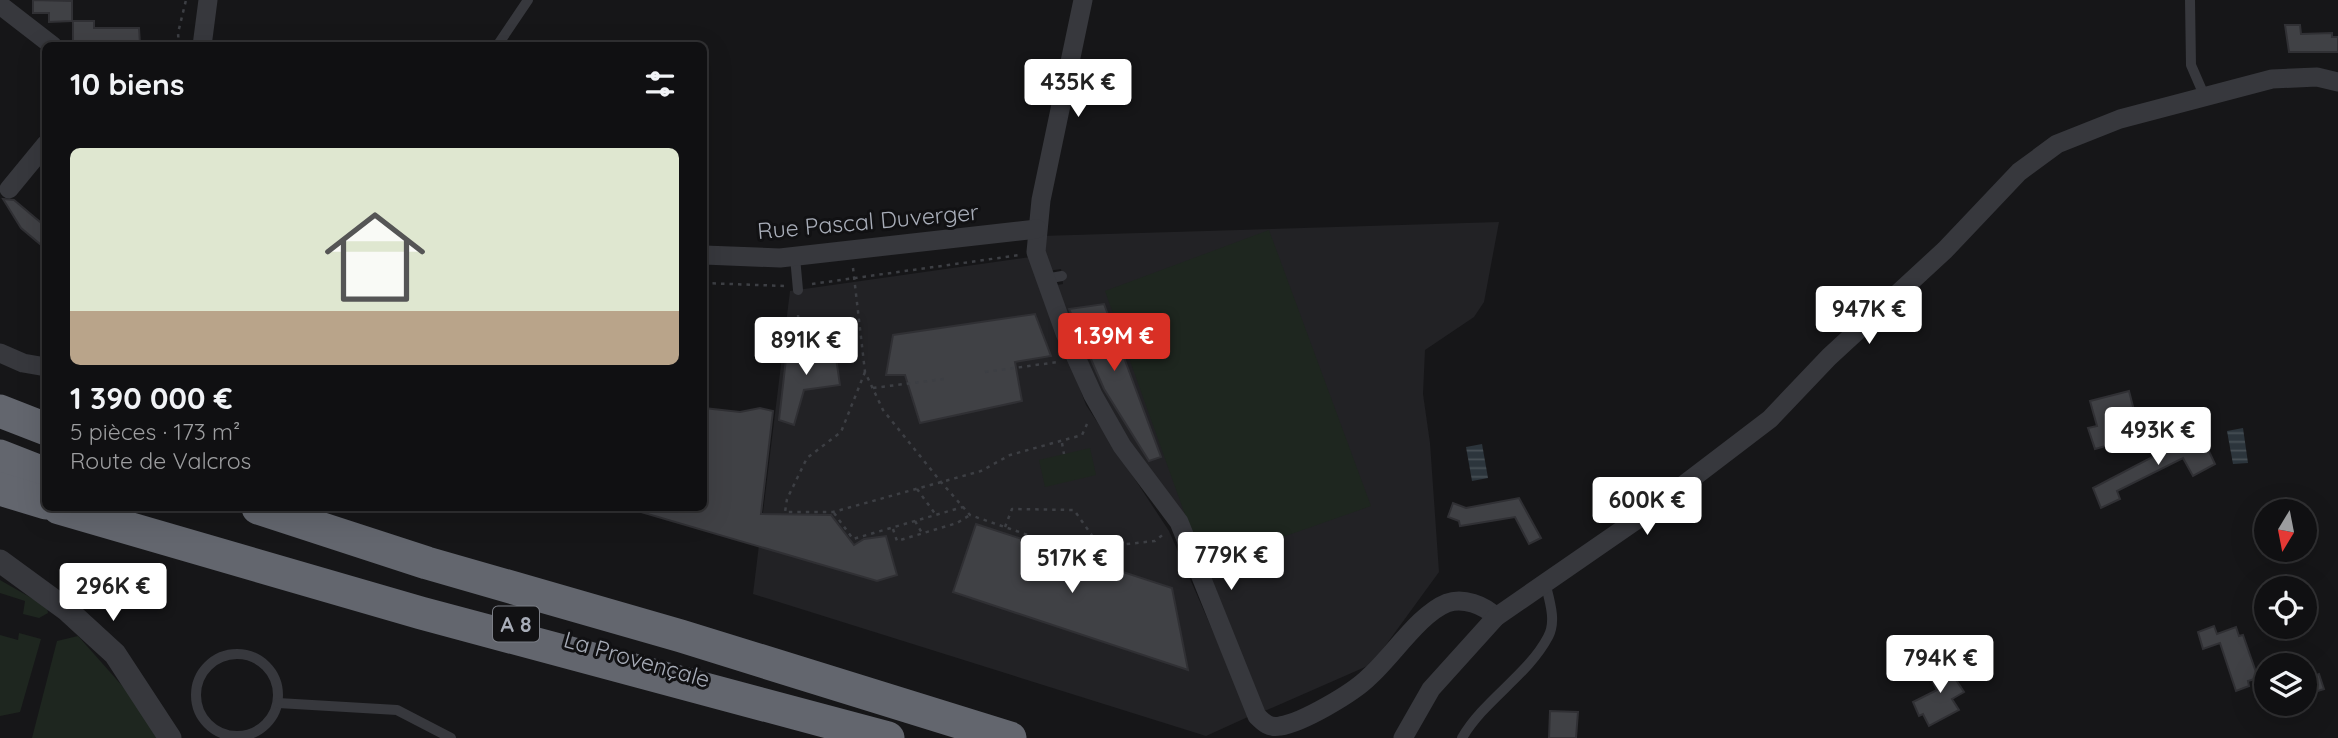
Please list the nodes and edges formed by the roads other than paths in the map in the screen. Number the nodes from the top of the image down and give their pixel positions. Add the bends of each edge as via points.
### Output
1 (208, 0) edge
2 (528, 0) edge
3 (1083, 0) edge
4 (2190, 0) edge
5 (0, 5) edge
6 (47, 42) edge
7 (200, 42) edge
8 (500, 42) edge
9 (2338, 82) edge
10 (2204, 95) junction
11 (42, 149) edge
12 (9, 188) dead end
13 (1037, 229) junction
14 (707, 255) edge
15 (795, 257) junction
16 (797, 287) road end
17 (0, 353) edge
18 (42, 368) edge
19 (0, 411) edge
20 (42, 427) edge
21 (0, 456) edge
22 (42, 472) edge
23 (0, 489) edge
24 (42, 502) edge
25 (69, 511) edge
26 (142, 511) edge
27 (267, 511) edge
28 (0, 561) edge
29 (1545, 582) junction
30 (1496, 617) junction
31 (278, 703) junction
32 (1263, 732) edge
33 (227, 737) edge
34 (170, 738) edge
35 (451, 738) edge
36 (887, 738) edge
37 (901, 738) edge
38 (1010, 738) edge
39 (1403, 738) edge
40 (1462, 738) edge

1 - 7 street
2 - 8 lane
3 - 13 street
4 - 10 lane via 2191,65
5 - 6 street
9 - 10 street via 2272,79
10 - 29 street via 2120,119 2057,144 2020,172 1770,419 1648,512
11 - 12 street
13 - 15 street, Rue Pascal Duverger
13 - 32 street via 1036,253 1053,278 1093,394 1122,446 1179,522
14 - 15 street, Rue Pascal Duverger
15 - 16 lane
17 - 18 street
19 - 20 highway
21 - 22 highway
23 - 24 highway
25 - 36 highway via 421,613
26 - 37 highway, La Provençale / A 8
27 - 38 highway, La Provençale / A 8
28 - 34 street via 67,610 115,654
29 - 30 street
29 - 40 lane via 1552,613 1549,635
30 - 32 street via 1486,607 1465,601 1442,605 1358,687 1295,721
30 - 39 street via 1431,689
31 - 33 lane via 273,715 254,733
31 - 33 lane via 274,676 254,657 227,654 214,660 197,681 195,695 205,721
31 - 35 lane via 397,710

